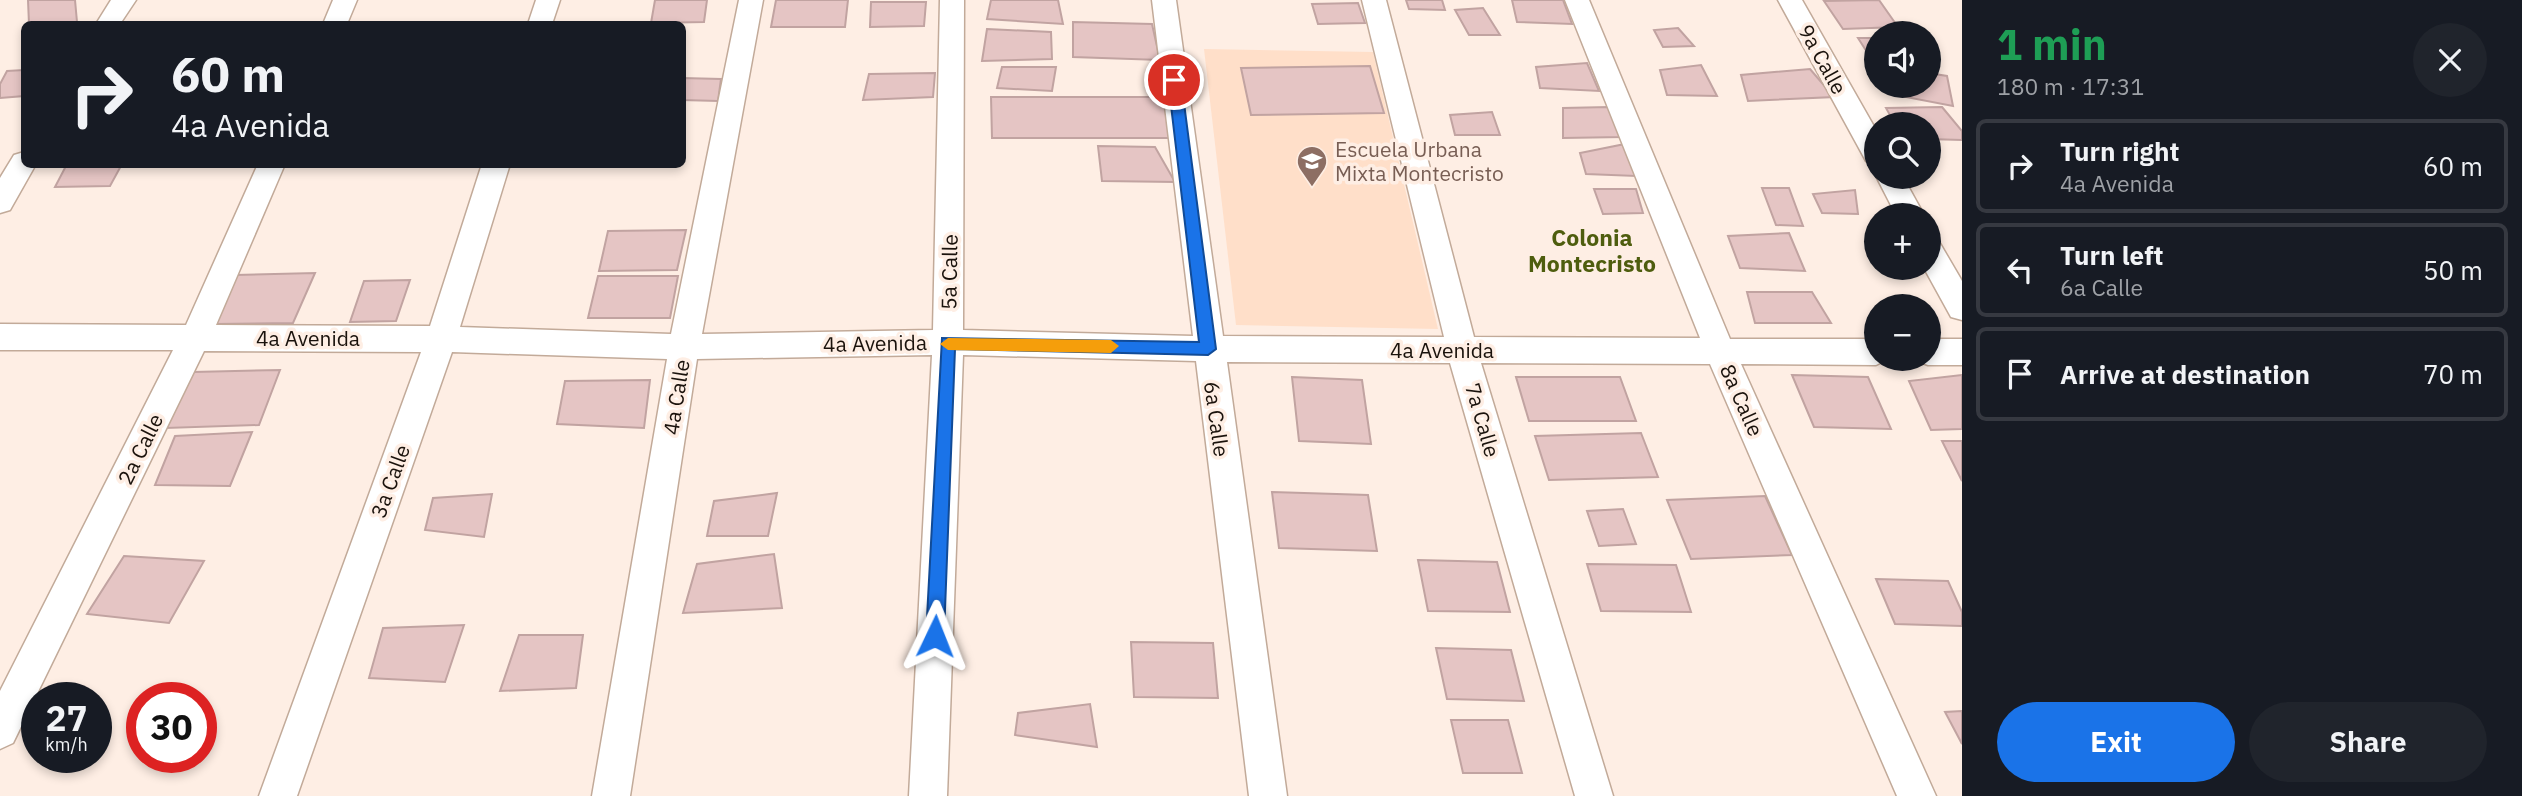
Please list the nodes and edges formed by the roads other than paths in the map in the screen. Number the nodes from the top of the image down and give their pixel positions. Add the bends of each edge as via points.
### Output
1 (124, 0) edge
2 (345, 0) edge
3 (548, 0) edge
4 (751, 0) edge
5 (951, 0) edge
6 (1164, 0) edge
7 (1374, 0) edge
8 (1577, 0) edge
9 (1790, 0) edge
10 (110, 21) edge
11 (336, 21) edge
12 (541, 21) edge
13 (1864, 133) edge
14 (21, 167) edge
15 (270, 168) edge
16 (495, 168) edge
17 (0, 202) edge
18 (1941, 271) edge
19 (1962, 308) edge
20 (0, 337) edge
21 (195, 338) junction
22 (441, 338) junction
23 (948, 342) junction
24 (684, 347) junction
25 (1208, 349) junction
26 (1462, 349) junction
27 (1864, 352) edge
28 (1941, 352) edge
29 (1962, 352) edge
30 (1721, 353) junction
31 (0, 730) edge
32 (278, 796) edge
33 (611, 796) edge
34 (929, 796) edge
35 (1268, 796) edge
36 (1594, 796) edge
37 (1917, 796) edge

1 - 10 street
2 - 11 street
3 - 12 street
4 - 24 street, 4a Calle
5 - 23 street, 5a Calle
6 - 25 street, 6a Calle
7 - 26 street, 7a Calle
8 - 30 street, 8a Calle
9 - 13 street, 9a Calle
14 - 17 street
15 - 21 street, 2a Calle
16 - 22 street, 3a Calle
18 - 19 street
20 - 21 street, 4a Avenida
21 - 22 street, 4a Avenida
21 - 31 street, 2a Calle
22 - 24 street, 4a Avenida
22 - 32 street, 3a Calle
23 - 24 street, 4a Avenida
23 - 25 street, 4a Avenida
23 - 34 street, 5a Calle
24 - 33 street, 4a Calle
25 - 26 street, 4a Avenida
25 - 35 street, 6a Calle
26 - 30 street, 4a Avenida
26 - 36 street, 7a Calle
27 - 30 street, 4a Avenida
28 - 29 street
30 - 37 street, 8a Calle

